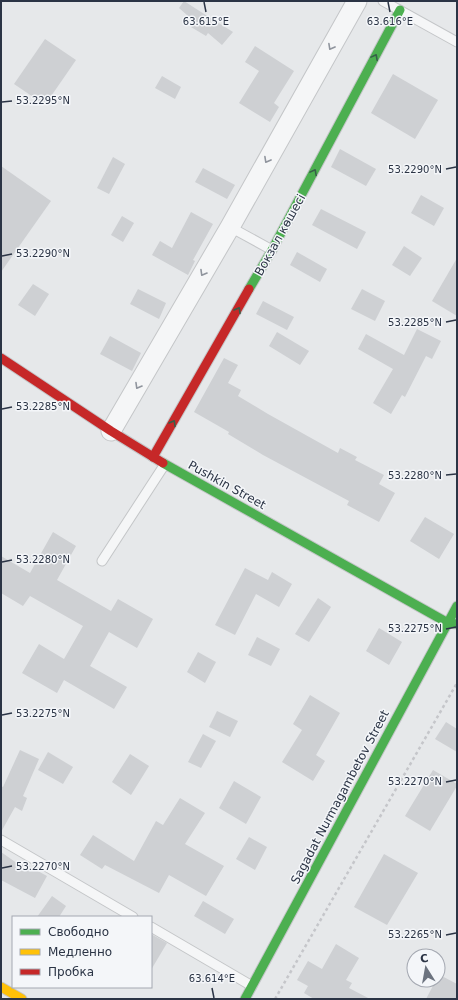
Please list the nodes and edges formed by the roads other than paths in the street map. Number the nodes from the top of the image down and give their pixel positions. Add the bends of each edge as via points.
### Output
1 (357, 1) edge
2 (383, 1) edge
3 (400, 10) junction
4 (457, 42) edge
5 (230, 227) junction
6 (272, 250) junction
7 (1, 358) edge
8 (112, 432) junction
9 (153, 457) junction
10 (165, 464) junction
11 (102, 561) dead end
12 (457, 606) edge
13 (452, 624) edge
14 (457, 635) edge
15 (1, 840) edge
16 (131, 916) edge
17 (152, 929) edge
18 (252, 986) junction
19 (1, 987) edge
20 (22, 999) edge
21 (245, 999) edge

1 -> 5 street
2 - 3 lane
3 - 4 lane
6 -> 3 street, Вокзал көшесі
5 - 6 lane
5 -> 8 street
9 -> 6 street, Вокзал көшесі
7 - 8 street, Pushkin Street
8 - 9 street, Pushkin Street
9 - 10 street, Pushkin Street
10 - 11 lane
10 - 13 street, Pushkin Street
12 - 13 street, Sagadat Nurmagambetov Street
13 - 14 street
13 - 18 street, Sagadat Nurmagambetov Street
15 - 16 lane
17 - 18 lane
18 - 21 street, Sagadat Nurmagambetov Street
19 - 20 street

